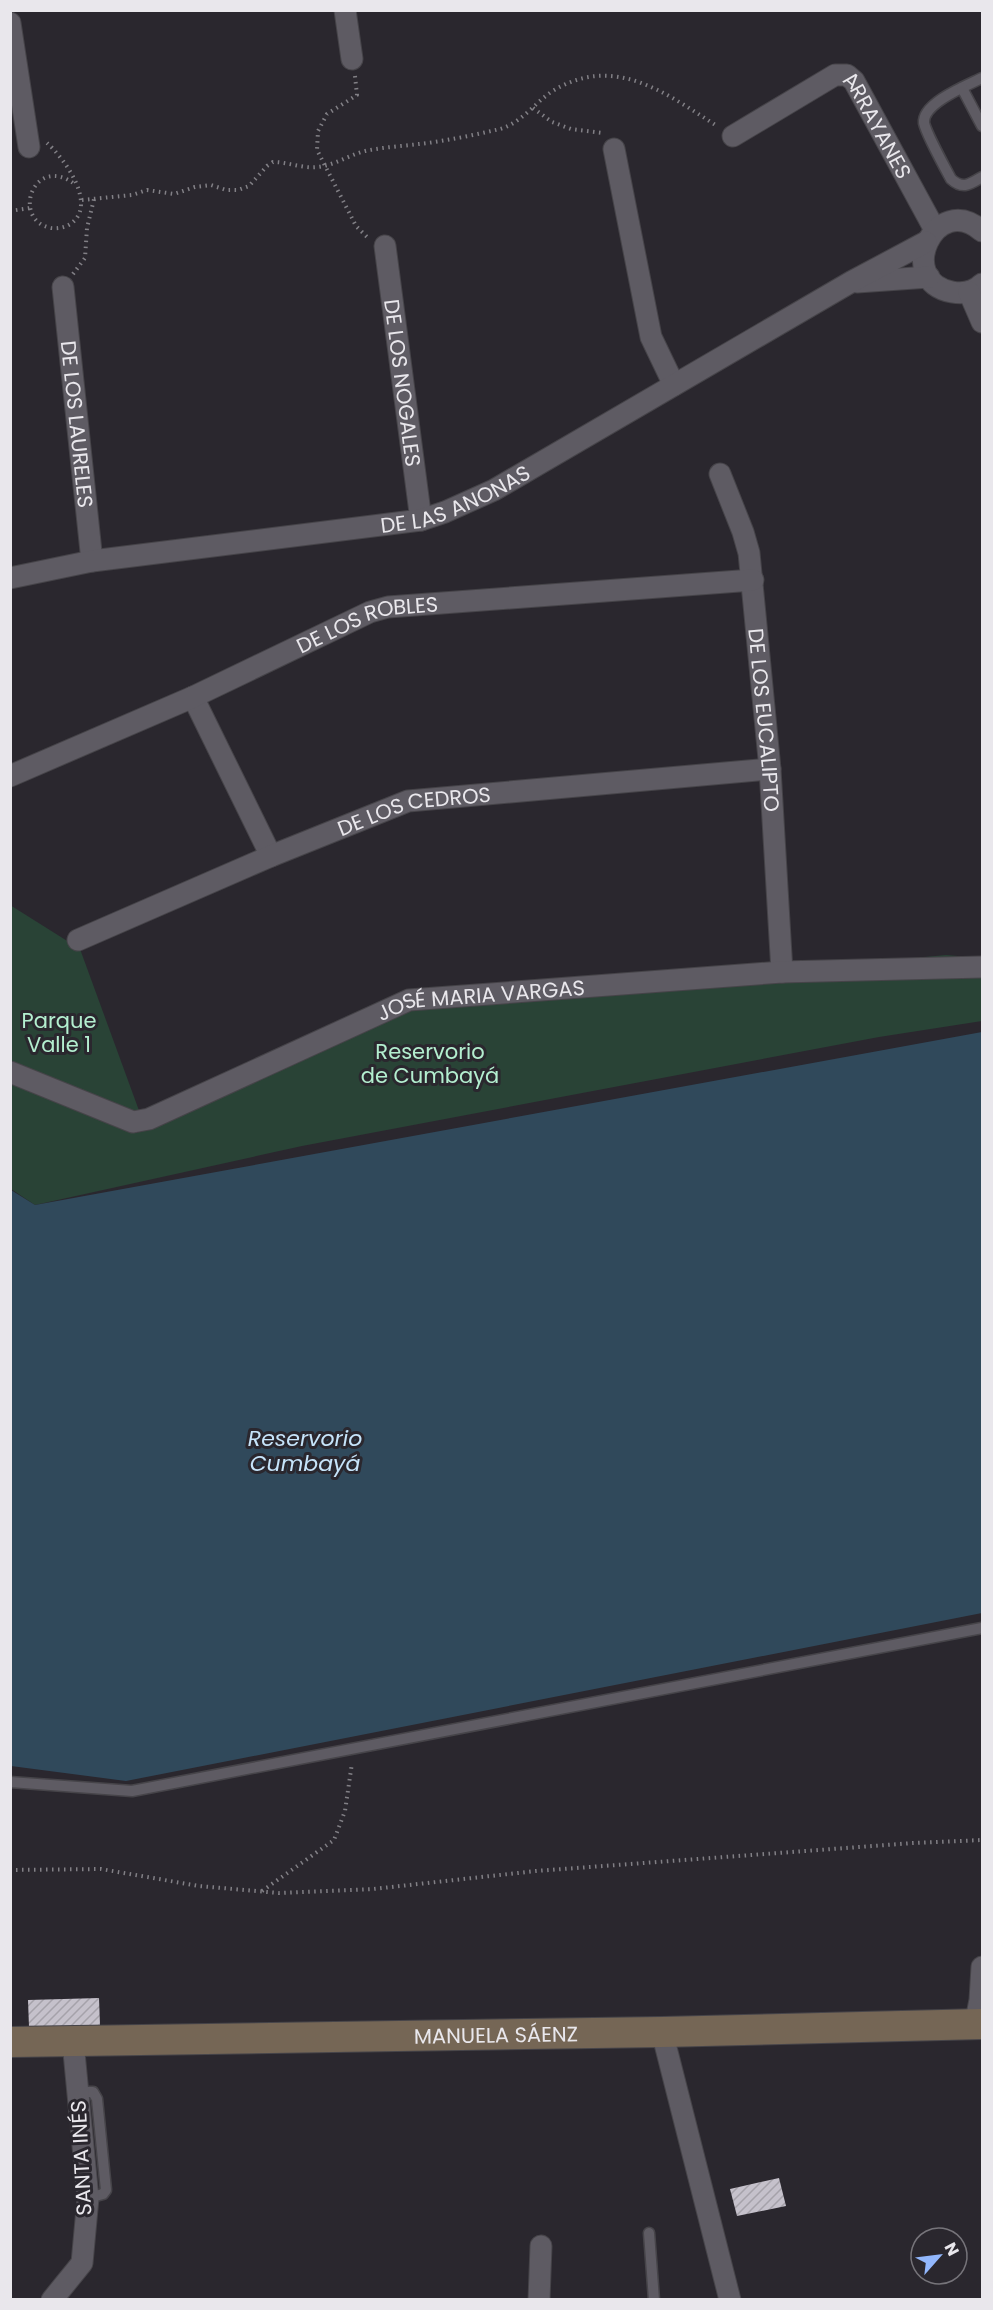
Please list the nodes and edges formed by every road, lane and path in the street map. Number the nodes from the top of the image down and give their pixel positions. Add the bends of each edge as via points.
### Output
1 (345, 10) edge
2 (10, 22) edge
3 (352, 59) joint
4 (982, 78) edge
5 (962, 87) junction
6 (533, 108) junction
7 (982, 126) edge
8 (733, 136) joint
9 (27, 137) joint
10 (614, 149) joint
11 (324, 166) junction
12 (982, 177) edge
13 (76, 185) junction
14 (94, 199) junction
15 (82, 200) junction
16 (30, 208) junction
17 (10, 211) edge
18 (980, 224) edge
19 (930, 236) junction
20 (385, 246) joint
21 (929, 277) junction
22 (851, 282) junction
23 (63, 287) joint
24 (976, 288) edge
25 (982, 322) edge
26 (674, 385) junction
27 (720, 474) dead end
28 (421, 520) junction
29 (92, 561) junction
30 (10, 578) edge
31 (753, 580) junction
32 (193, 698) junction
33 (770, 769) junction
34 (10, 776) edge
35 (271, 856) junction
36 (78, 940) dead end
37 (982, 967) edge
38 (782, 972) junction
39 (10, 1072) edge
40 (982, 1628) edge
41 (352, 1763) dead end
42 (10, 1782) edge
43 (982, 1840) edge
44 (10, 1870) edge
45 (261, 1892) junction
46 (982, 1967) edge
47 (979, 2025) edge
48 (662, 2032) junction
49 (10, 2042) edge
50 (73, 2042) junction
51 (649, 2233) dead end
52 (541, 2246) dead end
53 (52, 2300) edge
54 (539, 2300) edge
55 (654, 2300) edge
56 (730, 2300) edge

1 - 3 street
2 - 9 street
3 - 11 path via 357,95 327,114 318,131 317,150
4 - 5 lane
5 - 7 lane
5 - 12 lane via 933,105 924,122 957,185 965,186
6 - 8 path via 566,83 597,75 618,75 663,92
6 - 10 path via 552,122 571,129 606,134
6 - 11 path via 502,128 354,153
8 - 19 street, ARRAYANES via 835,75 847,75 854,81
9 - 13 path via 53,148
10 - 26 street via 648,328
11 - 14 path via 273,162 249,186 238,190 212,185 174,194 147,190
11 - 20 path via 356,226 368,239
13 - 15 path
13 - 16 path via 67,177 44,178 34,186
14 - 15 path
14 - 23 path via 85,258
15 - 16 path via 77,218 57,229 40,223
16 - 17 path
18 - 19 street, DE LAS ANONAS via 947,223
19 - 21 street via 923,260
19 - 22 street, DE LAS ANONAS
20 - 28 street, DE LOS NOGALES
21 - 22 street
21 - 24 street via 946,291 958,293
22 - 26 street, DE LAS ANONAS
23 - 29 street, DE LOS LAURELES
24 - 25 street
26 - 28 street, DE LAS ANONAS via 494,489
27 - 31 street, DE LOS EUCALIPTO via 743,532
28 - 29 street, DE LAS ANONAS
29 - 30 street, DE LAS ANONAS
31 - 32 street, DE LOS ROBLES via 388,607 370,612
31 - 33 street, DE LOS EUCALIPTO
32 - 34 street, DE LOS ROBLES
32 - 35 street
33 - 35 street, DE LOS CEDROS via 408,801
33 - 38 street, DE LOS EUCALIPTO
35 - 36 street, DE LOS CEDROS
37 - 38 street, JOSÉ MARIA VARGAS
38 - 39 street, JOSÉ MARIA VARGAS via 409,1000 149,1119 133,1122
40 - 42 lane via 132,1791
41 - 45 path via 345,1811 334,1839
43 - 45 path via 536,1871 374,1889
44 - 45 path via 101,1869
46 - 47 street
47 - 48 street, MANUELA SÁENZ
48 - 50 street, MANUELA SÁENZ
48 - 56 street
49 - 50 street, MANUELA SÁENZ
50 - 53 street, SANTA INÉS via 88,2198 82,2263
51 - 55 lane
52 - 54 street

